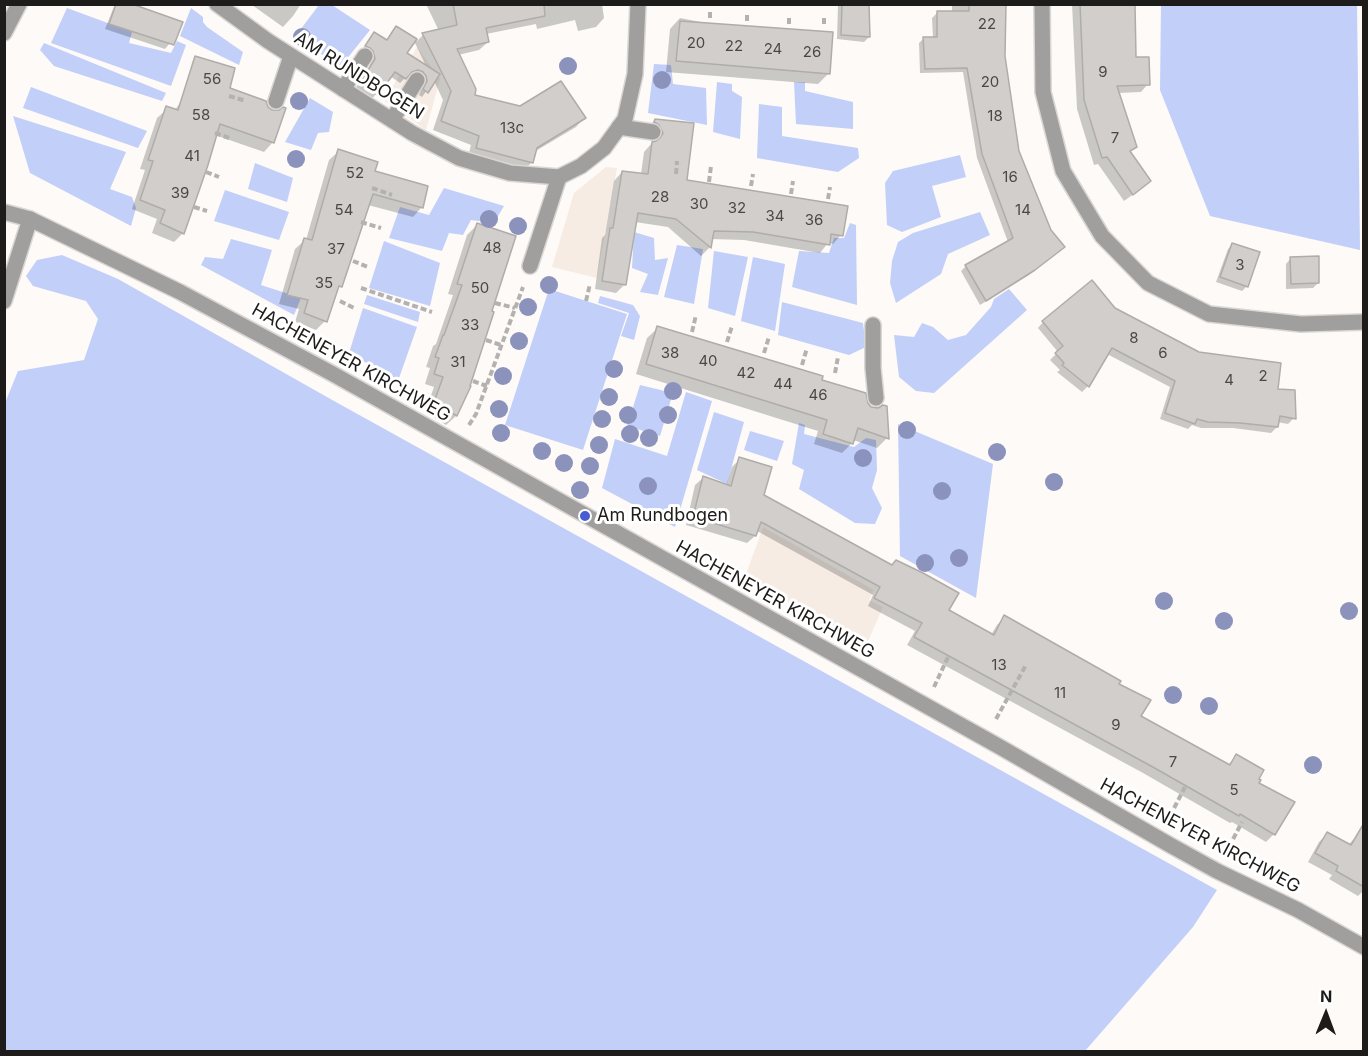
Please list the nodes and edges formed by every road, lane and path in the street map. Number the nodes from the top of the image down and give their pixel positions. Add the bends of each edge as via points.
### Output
1 (19, 4) edge
2 (217, 4) edge
3 (638, 4) edge
4 (1042, 4) edge
5 (710, 11) dead end
6 (747, 13) dead end
7 (789, 16) dead end
8 (710, 18) dead end
9 (824, 18) dead end
10 (747, 21) dead end
11 (789, 24) dead end
12 (824, 26) dead end
13 (4, 33) edge
14 (291, 56) junction
15 (365, 56) dead end
16 (417, 80) dead end
17 (343, 89) junction
18 (229, 96) dead end
19 (246, 101) dead end
20 (276, 101) dead end
21 (392, 120) junction
22 (619, 127) junction
23 (653, 132) dead end
24 (215, 133) dead end
25 (232, 139) dead end
26 (677, 161) dead end
27 (711, 166) dead end
28 (206, 172) dead end
29 (676, 174) dead end
30 (753, 174) dead end
31 (219, 177) dead end
32 (558, 177) junction
33 (793, 181) dead end
34 (709, 182) dead end
35 (751, 186) dead end
36 (830, 187) dead end
37 (372, 188) dead end
38 (791, 194) dead end
39 (392, 195) dead end
40 (828, 199) dead end
41 (194, 207) dead end
42 (207, 211) dead end
43 (4, 212) edge
44 (30, 219) junction
45 (361, 222) dead end
46 (381, 228) dead end
47 (353, 261) dead end
48 (530, 266) joint
49 (368, 267) dead end
50 (590, 284) dead end
51 (361, 288) dead end
52 (4, 301) edge
53 (340, 301) dead end
54 (586, 301) dead end
55 (495, 303) dead end
56 (354, 308) dead end
57 (515, 308) junction
58 (432, 312) dead end
59 (696, 315) dead end
60 (1364, 322) edge
61 (873, 325) dead end
62 (732, 326) dead end
63 (692, 332) dead end
64 (769, 337) dead end
65 (486, 340) dead end
66 (727, 342) dead end
67 (501, 345) junction
68 (807, 348) dead end
69 (764, 353) dead end
70 (838, 357) dead end
71 (802, 365) dead end
72 (834, 373) dead end
73 (473, 381) dead end
74 (487, 386) junction
75 (876, 398) dead end
76 (468, 426) dead end
77 (949, 655) dead end
78 (1026, 664) dead end
79 (933, 688) dead end
80 (995, 722) dead end
81 (1185, 787) dead end
82 (1170, 816) dead end
83 (1242, 822) dead end
84 (1229, 847) dead end
85 (1364, 947) edge

1 - 13 street
2 - 14 street, AM RUNDBOGEN
3 - 22 street via 635,74 625,119
4 - 60 street via 1043,92 1063,171 1102,236 1148,283 1209,314 1301,324
5 - 8 path
6 - 10 path
7 - 11 path
9 - 12 path
14 - 17 street, AM RUNDBOGEN
14 - 20 street
15 - 17 street
16 - 21 street
17 - 21 street, AM RUNDBOGEN
18 - 19 path
21 - 32 street, AM RUNDBOGEN via 459,158 510,173
22 - 23 street
22 - 32 street via 604,148
24 - 25 path
26 - 29 path
27 - 34 path
28 - 31 path
30 - 35 path
32 - 48 street
33 - 38 path
36 - 40 path
37 - 39 path
41 - 42 path
43 - 44 street, HACHENEYER KIRCHWEG
44 - 52 street
44 - 85 street, HACHENEYER KIRCHWEG via 180,292 333,374 1170,846
45 - 46 path
47 - 49 path
48 - 57 path
50 - 54 path
51 - 58 path
53 - 56 path
55 - 57 path
57 - 67 path
59 - 63 path
61 - 75 street
62 - 66 path
64 - 69 path
65 - 67 path
67 - 74 path
68 - 71 path
70 - 72 path
73 - 74 path
74 - 76 path
77 - 79 path
78 - 80 path
81 - 82 path
83 - 84 path

